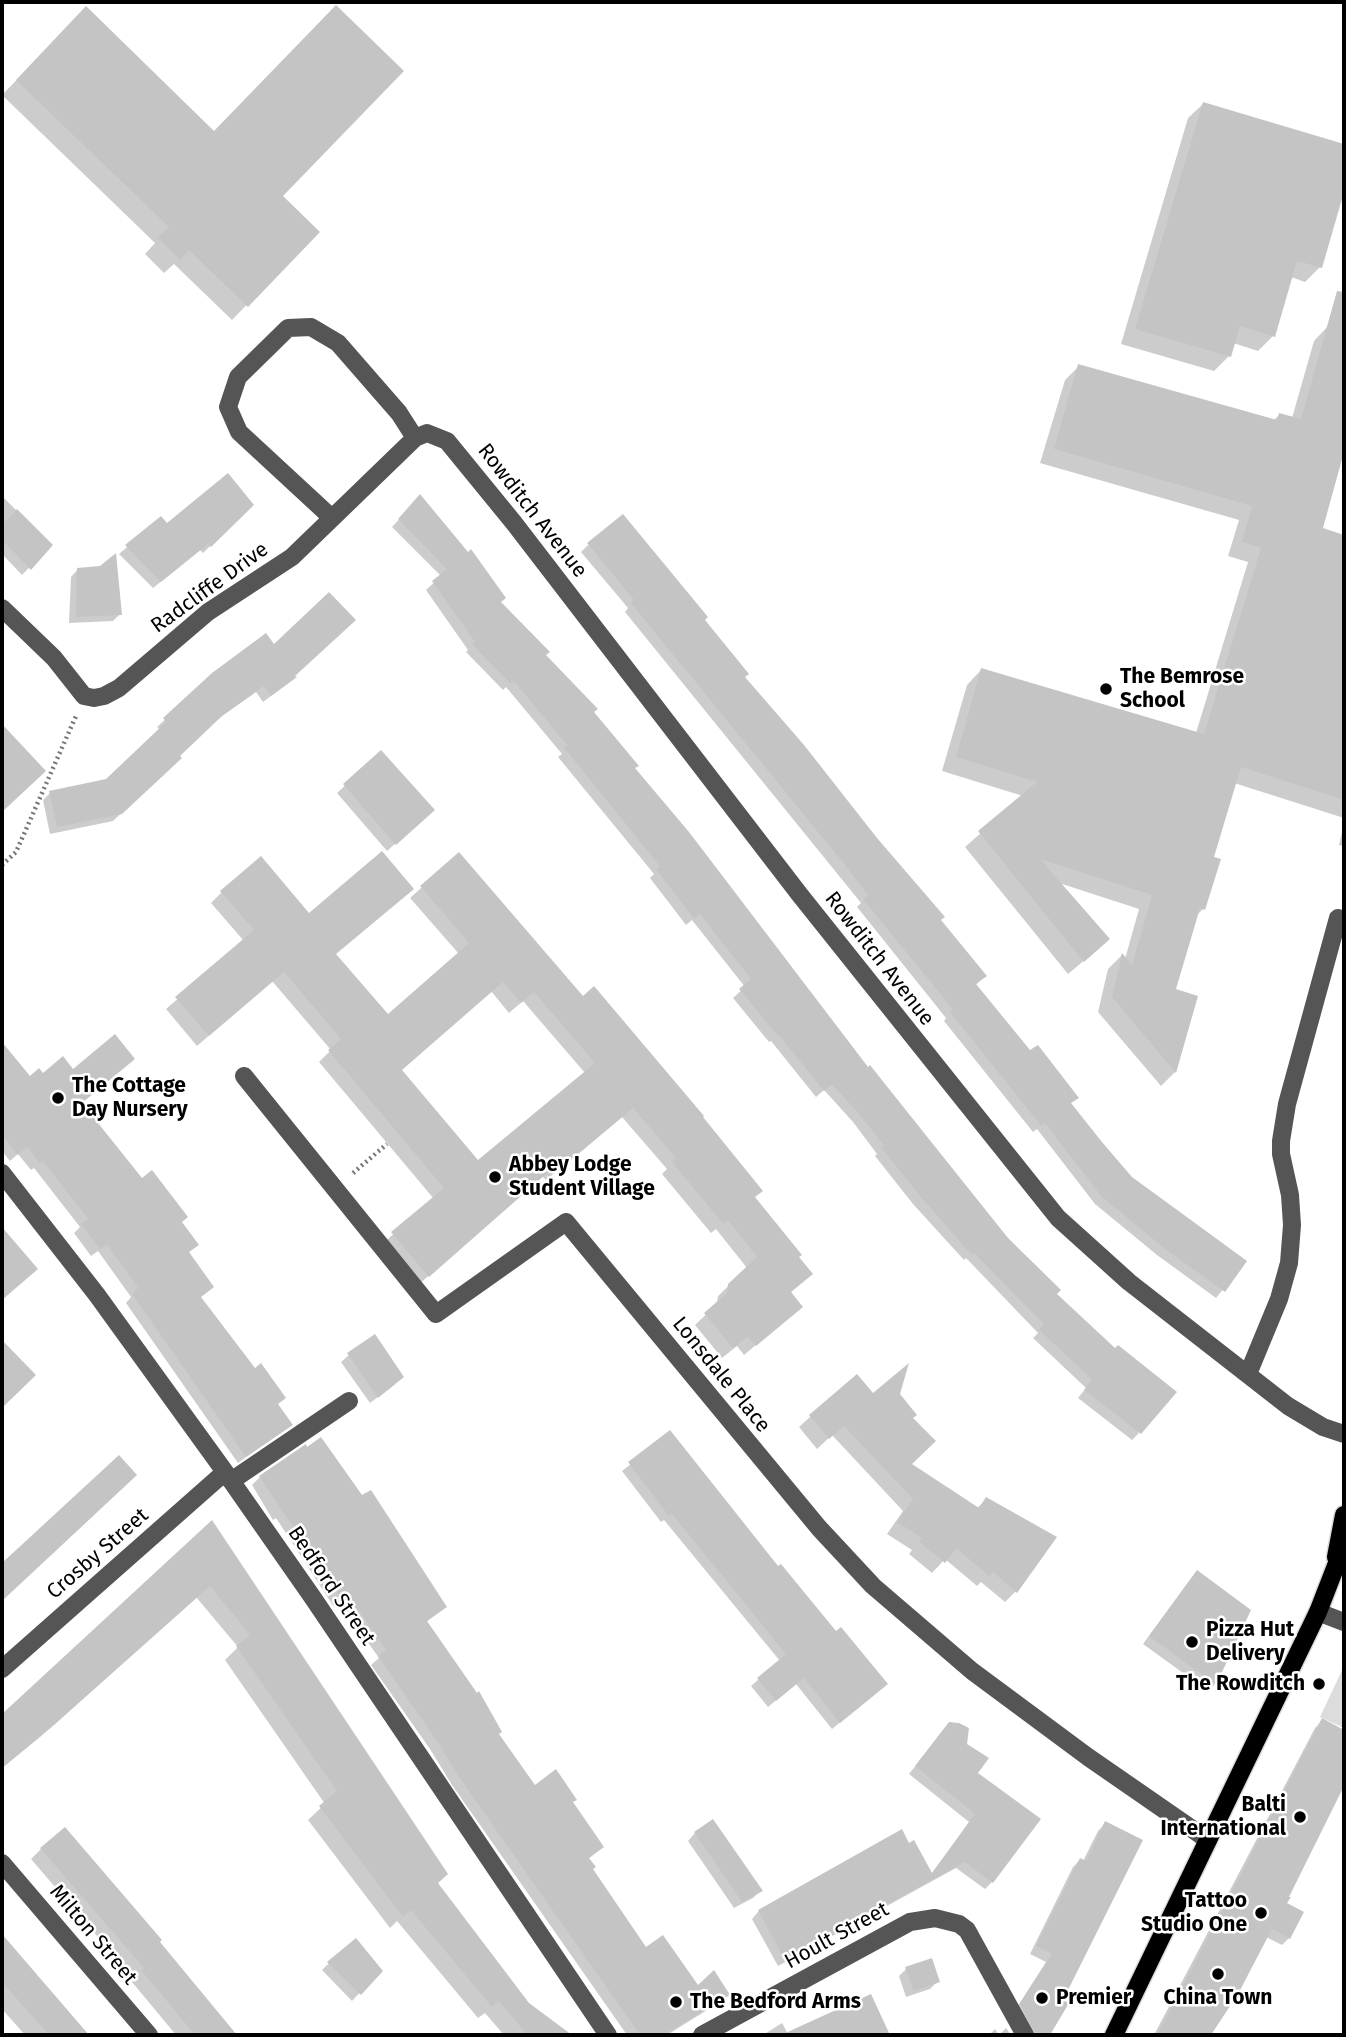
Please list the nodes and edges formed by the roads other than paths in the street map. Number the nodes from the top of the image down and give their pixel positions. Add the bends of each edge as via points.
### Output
1 (415, 438) junction
2 (332, 518) junction
3 (2, 608) edge
4 (1338, 918) dead end
5 (244, 1076) dead end
6 (2, 1173) edge
7 (1248, 1374) junction
8 (349, 1401) dead end
9 (1344, 1434) edge
10 (228, 1476) junction
11 (1344, 1515) edge
12 (1344, 1545) edge
13 (1332, 1578) junction
14 (1318, 1612) junction
15 (1344, 1622) edge
16 (2, 1669) edge
17 (1208, 1840) junction
18 (2, 1863) edge
19 (149, 2035) edge
20 (608, 2035) edge
21 (702, 2035) edge
22 (1025, 2035) edge
23 (1114, 2035) edge

1 - 2 street, Radcliffe Drive
1 - 2 street via 338,343 311,327 288,328 238,377 228,407 239,432
1 - 7 street, Rowditch Avenue via 428,433 447,441 1038,1196 1083,1242
2 - 3 street, Radcliffe Drive via 292,557 208,612 104,696 84,696 54,658
4 - 7 street via 1281,1141 1292,1225 1289,1263
5 - 17 street, Lonsdale Place via 436,1314 566,1222 810,1518 873,1586 972,1671
6 - 10 street, Bedford Street
7 - 9 street, Rowditch Avenue via 1304,1417
8 - 10 street, Crosby Street
10 - 16 street, Crosby Street
10 - 20 street, Bedford Street
11 - 13 main road
12 - 13 main road
13 - 14 main road
14 - 15 street
14 - 17 main road
17 - 23 main road
18 - 19 street, Milton Street
21 - 22 street, Hoult Street via 910,1922 935,1919 967,1930

